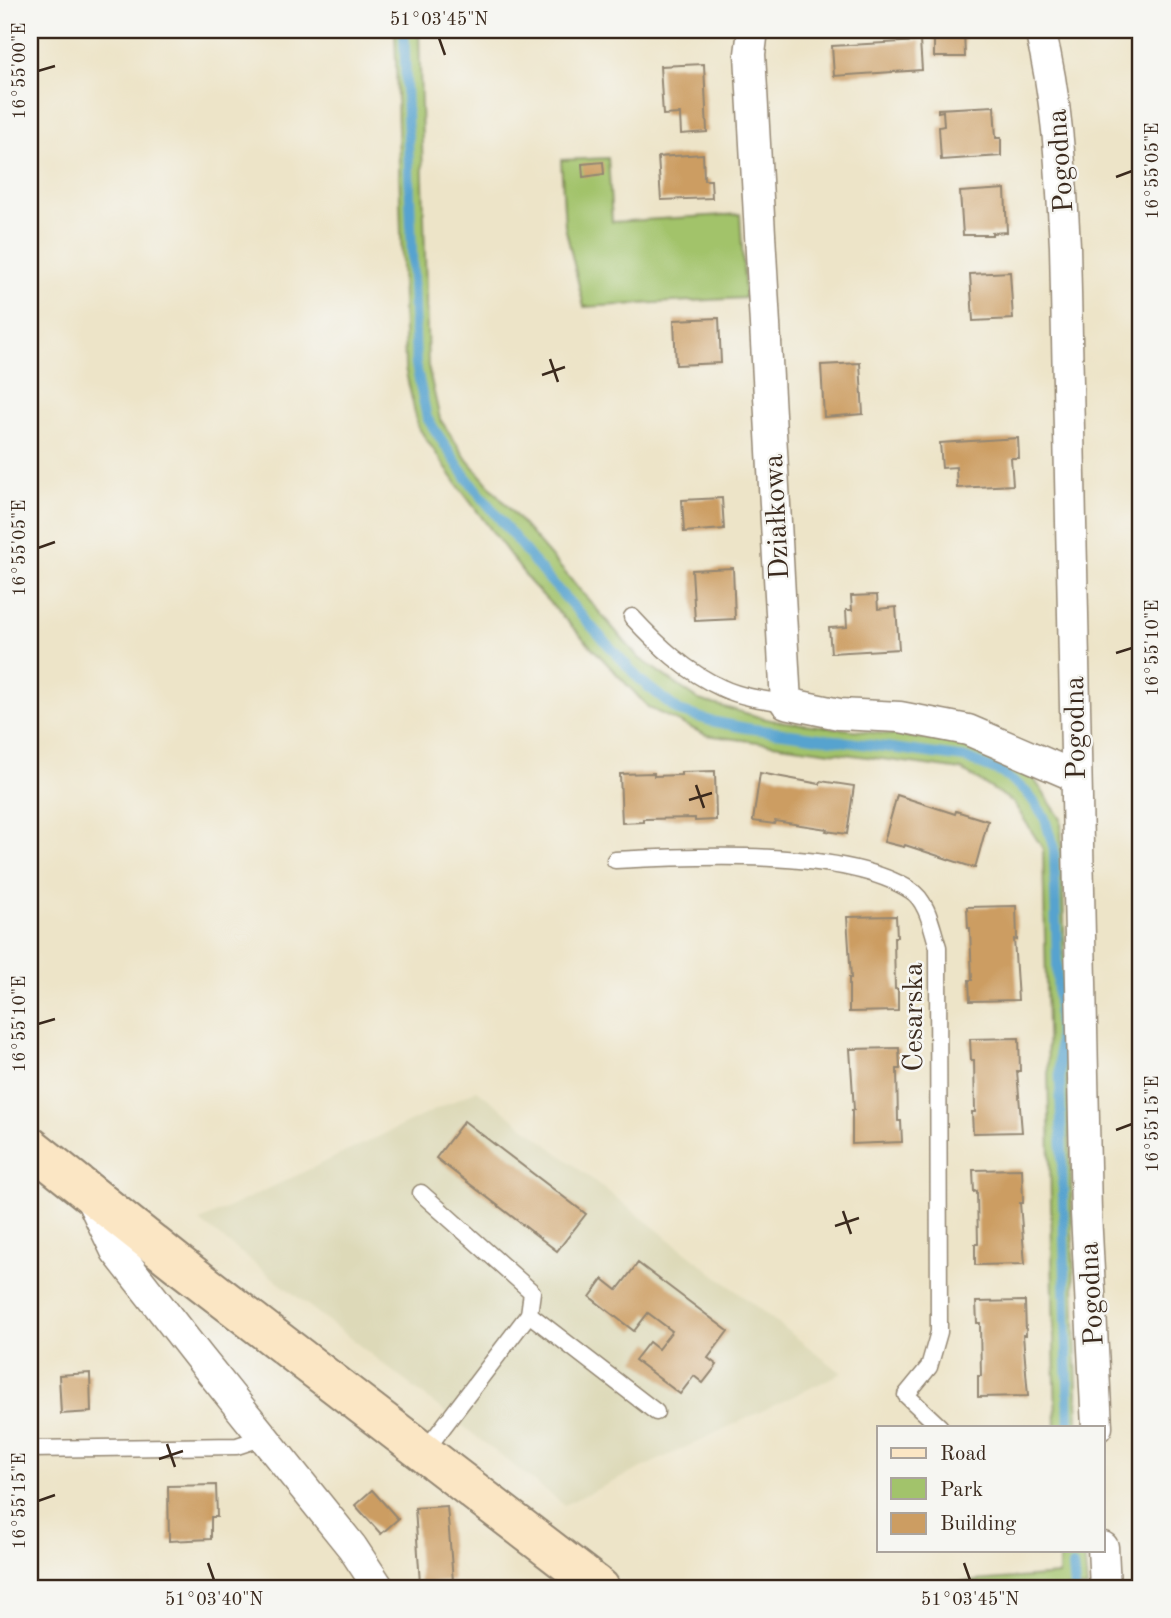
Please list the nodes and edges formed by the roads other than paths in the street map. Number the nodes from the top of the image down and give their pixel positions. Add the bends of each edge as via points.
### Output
1 (753, 30) edge
2 (1040, 30) edge
3 (632, 617) dead end
4 (786, 703) junction
5 (1075, 776) junction
6 (615, 860) dead end
7 (30, 1146) edge
8 (421, 1193) dead end
9 (89, 1194) junction
10 (529, 1314) junction
11 (656, 1412) dead end
12 (939, 1426) edge
13 (1097, 1426) edge
14 (264, 1437) junction
15 (30, 1449) edge
16 (424, 1452) junction
17 (1103, 1552) edge
18 (379, 1588) edge
19 (600, 1588) edge
20 (1105, 1588) edge

1 - 4 street, Działkowa via 750,54
2 - 5 street, Pogodna via 1060,145 1065,246
3 - 4 lane via 691,671 723,689
4 - 5 street via 968,730
5 - 13 street, Pogodna via 1086,1213
6 - 12 lane, Cesarska via 690,856 800,860 880,877 913,891 928,914 938,947 939,1332 929,1367 906,1395
7 - 9 main road
8 - 10 lane via 532,1292
9 - 14 street via 116,1251
9 - 16 main road
10 - 11 lane
10 - 16 lane
14 - 15 lane via 237,1446
14 - 18 street
16 - 19 main road
17 - 20 street

